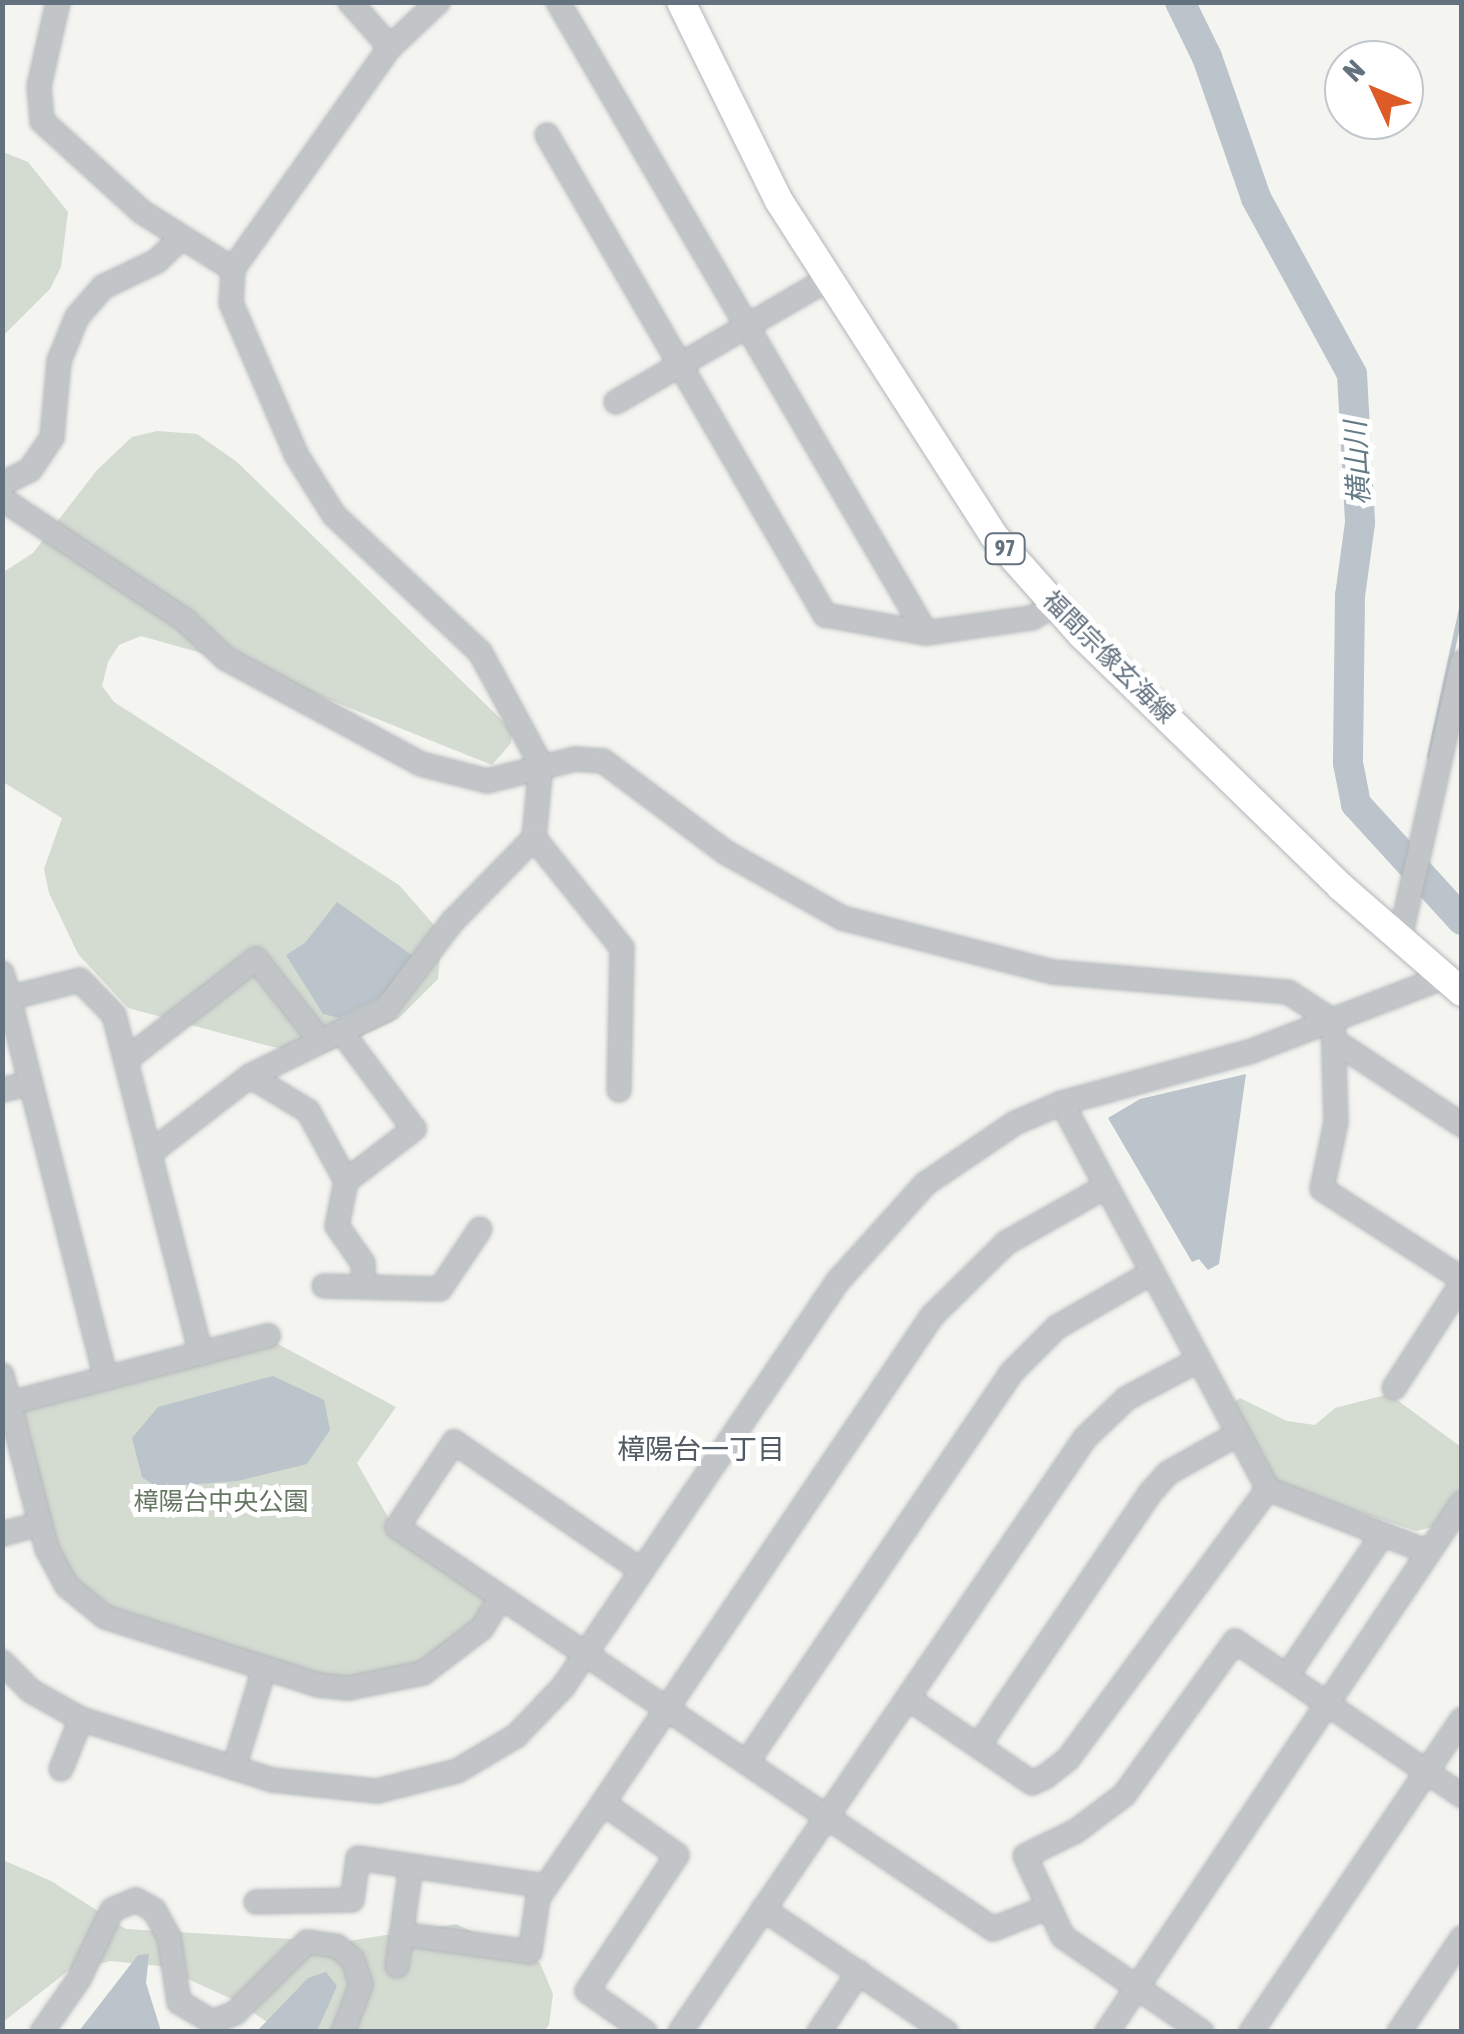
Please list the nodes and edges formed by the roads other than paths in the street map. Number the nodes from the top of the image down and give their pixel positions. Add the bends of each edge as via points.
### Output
1 (58, 2) edge
2 (350, 2) edge
3 (438, 2) edge
4 (558, 2) edge
5 (681, 2) edge
6 (390, 47) junction
7 (547, 135) dead end
8 (180, 238) junction
9 (233, 269) junction
10 (828, 279) junction
11 (746, 326) junction
12 (680, 365) junction
13 (616, 402) dead end
14 (2, 484) edge
15 (2, 499) edge
16 (1054, 605) junction
17 (926, 633) junction
18 (1462, 662) edge
19 (541, 765) junction
20 (534, 838) junction
21 (1400, 938) junction
22 (2, 973) edge
23 (1453, 984) edge
24 (9, 998) junction
25 (1334, 1032) junction
26 (330, 1035) junction
27 (127, 1060) junction
28 (250, 1076) junction
29 (30, 1084) junction
30 (2, 1090) edge
31 (620, 1090) dead end
32 (1062, 1103) junction
33 (1462, 1125) edge
34 (150, 1152) junction
35 (346, 1181) junction
36 (1105, 1187) junction
37 (480, 1229) dead end
38 (1151, 1273) junction
39 (324, 1286) dead end
40 (364, 1287) junction
41 (1460, 1292) edge
42 (268, 1336) dead end
43 (201, 1354) junction
44 (1197, 1360) junction
45 (2, 1375) edge
46 (106, 1378) junction
47 (1394, 1388) dead end
48 (10, 1403) junction
49 (1236, 1434) junction
50 (1268, 1489) junction
51 (1462, 1503) edge
52 (40, 1524) junction
53 (2, 1534) edge
54 (1382, 1534) junction
55 (1428, 1552) junction
56 (642, 1571) junction
57 (501, 1598) junction
58 (586, 1654) junction
59 (2, 1662) edge
60 (264, 1669) junction
61 (1287, 1676) junction
62 (909, 1699) junction
63 (1327, 1703) junction
64 (665, 1708) junction
65 (81, 1719) junction
66 (1462, 1719) edge
67 (980, 1745) junction
68 (747, 1762) junction
69 (62, 1768) dead end
70 (234, 1768) junction
71 (1426, 1772) junction
72 (1462, 1796) edge
73 (603, 1803) junction
74 (826, 1817) junction
75 (412, 1866) junction
76 (546, 1886) junction
77 (256, 1902) dead end
78 (1046, 1908) junction
79 (763, 1909) junction
80 (401, 1934) junction
81 (1462, 1938) edge
82 (397, 1966) dead end
83 (859, 1972) junction
84 (1137, 1987) junction
85 (42, 2032) edge
86 (342, 2032) edge
87 (646, 2032) edge
88 (680, 2032) edge
89 (819, 2032) edge
90 (946, 2032) edge
91 (1107, 2032) edge
92 (1202, 2032) edge
93 (1251, 2032) edge
94 (1398, 2032) edge

1 - 8 street via 39,86 42,120
2 - 6 street
3 - 6 street
4 - 11 street
5 - 10 main road, 福間宗像玄海線 / 97 via 740,129
6 - 9 street
7 - 12 street
8 - 9 street
8 - 14 street via 157,261 104,288 78,318 59,361 52,437 30,470
9 - 19 street via 231,303 244,345 297,456 350,535 480,652
10 - 11 street
10 - 16 main road, 福間宗像玄海線 / 97 via 947,471
11 - 12 street
11 - 17 street
12 - 13 street
12 - 17 street via 826,615
15 - 19 street via 186,621 225,658 421,764 487,781
16 - 17 street via 1032,618
16 - 21 main road, 福間宗像玄海線 / 97
18 - 21 street
19 - 20 street
19 - 25 street via 588,758 618,768 725,852 842,918 1053,972 1270,986
20 - 26 street via 452,922 398,998
20 - 31 street via 622,948
21 - 23 main road, 福間宗像玄海線 / 97
22 - 24 street
23 - 25 street
24 - 27 street via 80,980 114,1015
24 - 29 street
25 - 32 street
25 - 33 street
25 - 41 street via 1336,1122 1322,1189
26 - 27 street via 256,959
26 - 28 street
26 - 35 street via 414,1129
27 - 34 street
28 - 34 street
28 - 35 street via 308,1111
29 - 30 street
29 - 46 street
32 - 36 street
32 - 56 street via 973,1148 886,1222
34 - 43 street
35 - 40 street via 337,1226 363,1263
36 - 38 street
36 - 64 street via 1006,1243 932,1316
37 - 40 street via 440,1289
38 - 44 street
38 - 68 street via 1070,1318 1010,1373
39 - 40 street
41 - 47 street
42 - 43 street
43 - 46 street
44 - 49 street
44 - 62 street via 1127,1398 1085,1438
45 - 48 street
46 - 48 street
48 - 52 street
49 - 50 street
49 - 67 street via 1168,1473 1151,1492
50 - 54 street
50 - 67 street via 1068,1759 1032,1783
51 - 55 street
52 - 53 street
52 - 60 street via 67,1586 104,1617
54 - 55 street
54 - 61 street
55 - 63 street
56 - 57 street via 454,1442 397,1528
56 - 58 street
57 - 58 street
57 - 60 street via 458,1650 423,1673 386,1685 318,1685
58 - 64 street
58 - 70 street via 516,1736 416,1785 338,1792
59 - 65 street via 31,1691
60 - 70 street
61 - 63 street
61 - 78 street via 1235,1641 1124,1795 1076,1831 1026,1856
62 - 67 street
62 - 74 street
63 - 71 street
63 - 84 street
64 - 68 street
64 - 73 street
65 - 69 street
65 - 70 street
66 - 71 street
68 - 74 street
71 - 72 street
71 - 93 street
73 - 76 street
73 - 87 street via 678,1855 587,1991
74 - 78 street via 993,1929
74 - 79 street
75 - 76 street
75 - 77 street via 358,1858 352,1900
75 - 80 street
76 - 80 street via 530,1952
78 - 84 street via 1064,1936
79 - 83 street
79 - 88 street
80 - 82 street
81 - 94 street
83 - 89 street
83 - 90 street
84 - 91 street
84 - 92 street
85 - 86 street via 79,1979 112,1910 136,1900 154,1910 170,1937 179,2002 212,2022 235,2013 308,1942 338,1946 361,1985

